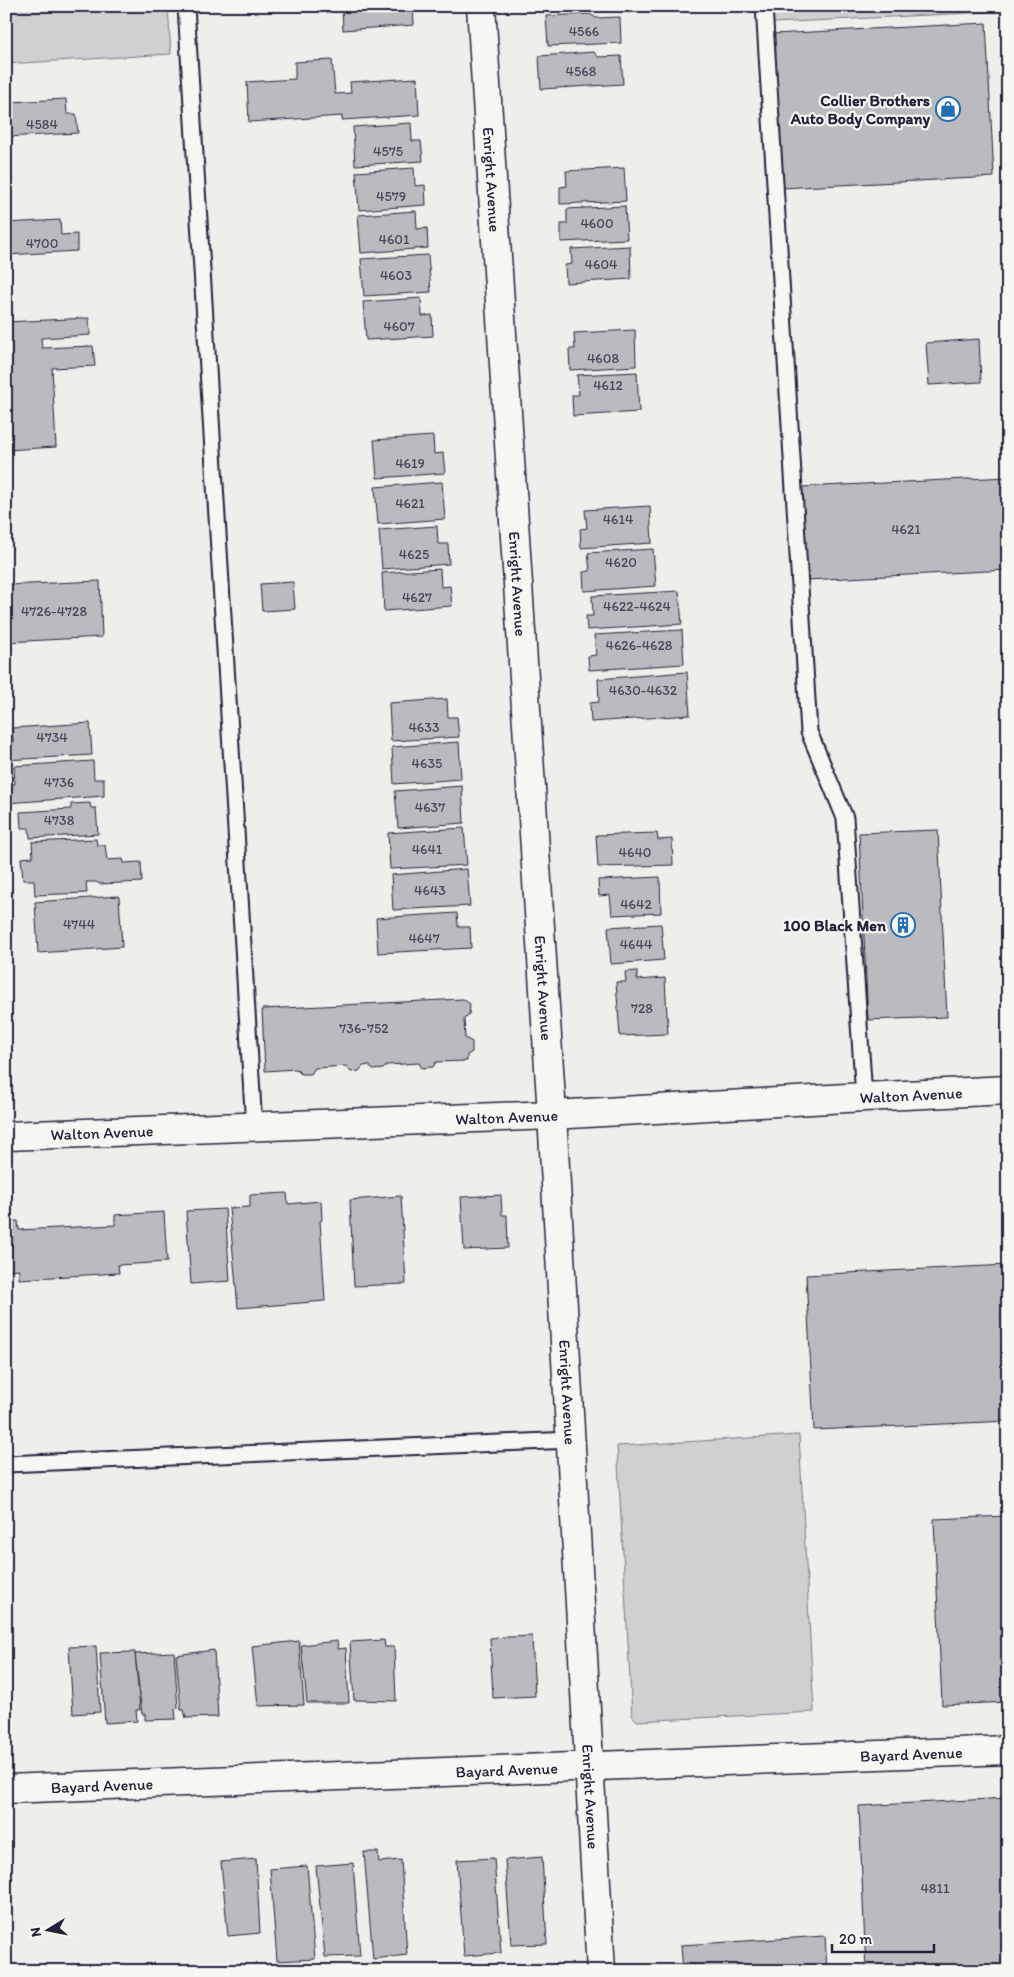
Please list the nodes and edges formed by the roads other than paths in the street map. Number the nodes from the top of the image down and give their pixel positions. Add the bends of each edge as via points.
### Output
1 (186, 6) edge
2 (481, 6) edge
3 (764, 6) edge
4 (1008, 1090) edge
5 (864, 1097) junction
6 (552, 1115) junction
7 (254, 1127) junction
8 (6, 1136) edge
9 (571, 1440) junction
10 (6, 1464) edge
11 (1008, 1750) edge
12 (589, 1766) junction
13 (6, 1789) edge
14 (602, 1971) edge

1 - 7 lane
2 - 6 street, Enright Avenue
3 - 5 lane via 809,732 844,818
4 - 5 street, Walton Avenue
5 - 6 street, Walton Avenue
6 - 7 street, Walton Avenue
6 - 9 street, Enright Avenue
7 - 8 street, Walton Avenue
9 - 10 lane
9 - 12 street, Enright Avenue
11 - 12 street, Bayard Avenue
12 - 13 street, Bayard Avenue
12 - 14 street, Enright Avenue

